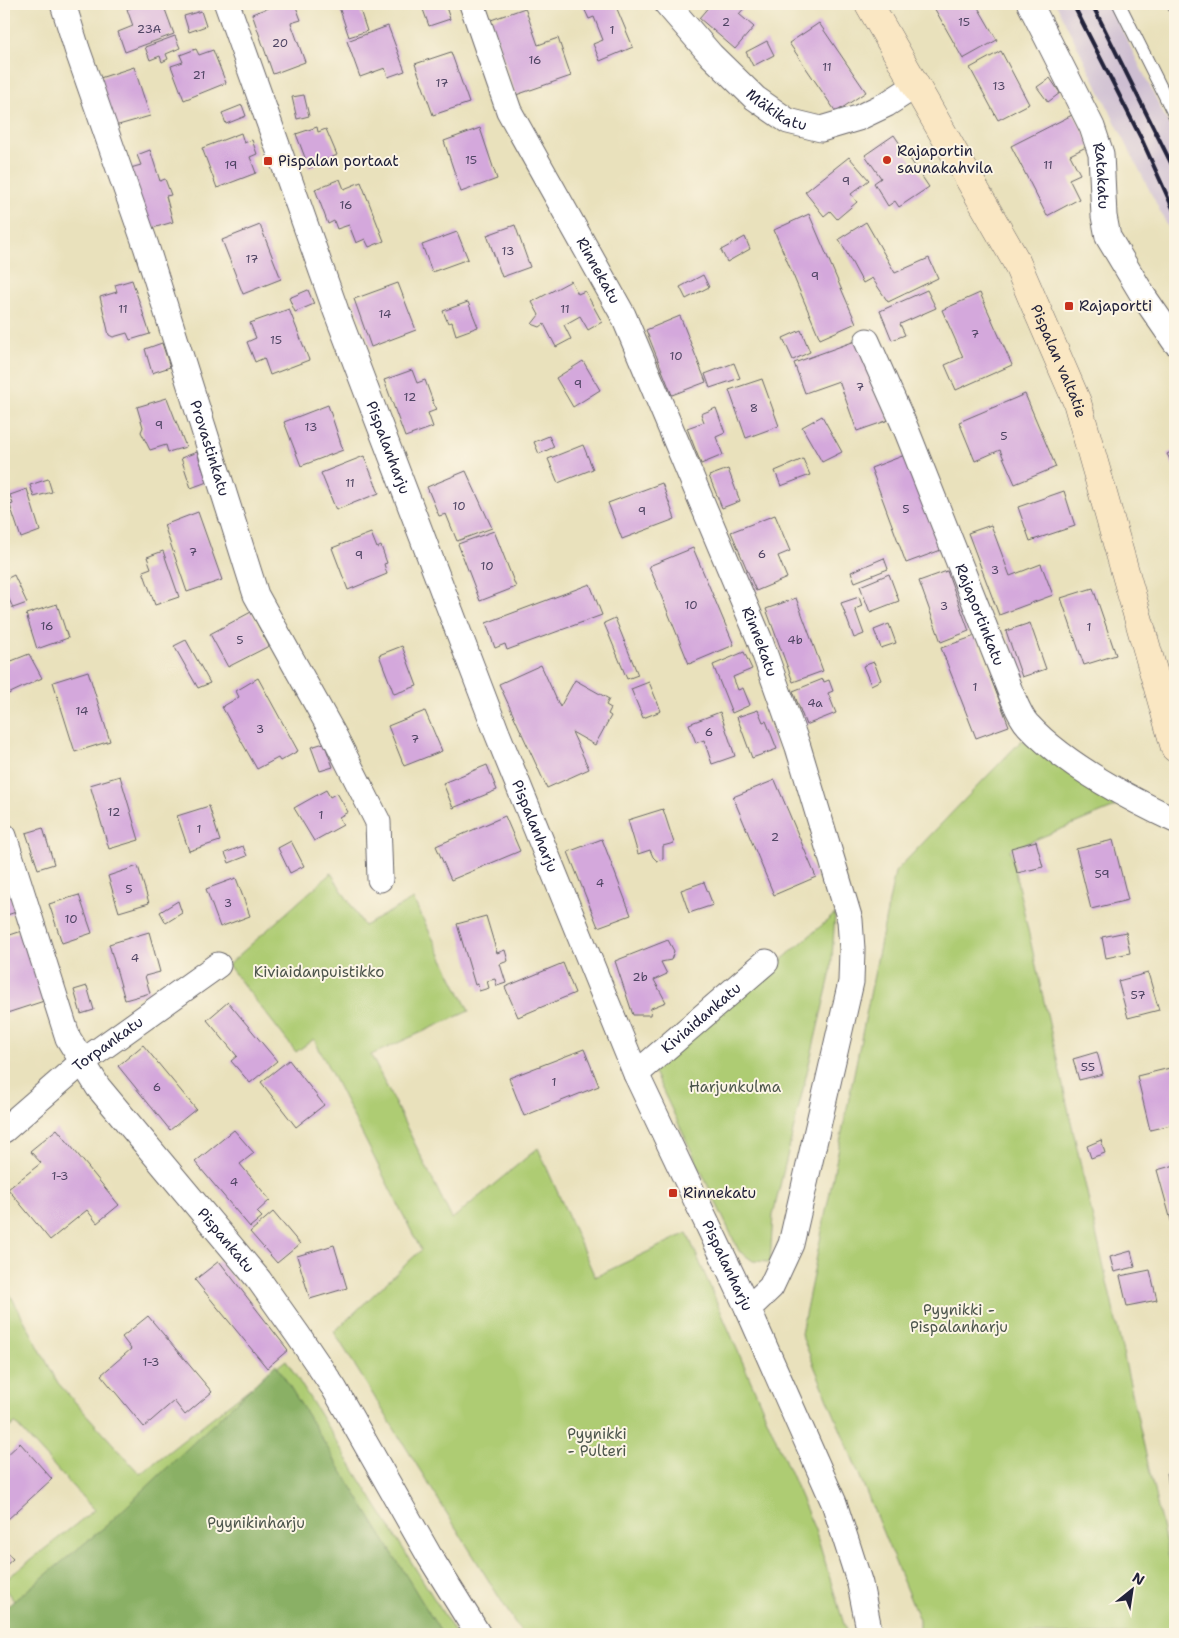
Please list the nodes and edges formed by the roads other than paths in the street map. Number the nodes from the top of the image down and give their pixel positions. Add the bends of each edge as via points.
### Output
1 (63, 4) edge
2 (227, 4) edge
3 (472, 4) edge
4 (667, 4) edge
5 (869, 4) edge
6 (1030, 4) edge
7 (1119, 4) edge
8 (1173, 4) edge
9 (1175, 8) edge
10 (915, 86) junction
11 (1175, 116) edge
12 (867, 341) dead end
13 (1175, 342) edge
14 (1175, 748) edge
15 (1175, 820) edge
16 (4, 836) edge
17 (380, 878) dead end
18 (766, 962) dead end
19 (218, 966) dead end
20 (81, 1063) junction
21 (636, 1074) junction
22 (4, 1130) edge
23 (748, 1309) junction
24 (478, 1634) edge
25 (870, 1634) edge

1 - 17 street, Provastinkatu via 146,246 256,595 336,737 378,822
2 - 21 street, Pispalanharju via 336,310 498,733
3 - 23 street, Rinnekatu via 509,111 623,315 758,638 798,747 850,920 850,982 791,1244 771,1287
4 - 10 street, Mäkikatu via 711,56 755,98 788,121 821,130 858,118
5 - 10 main road, Pispalan valtatie
6 - 13 street, Ratakatu via 1095,136 1101,154 1108,236
7 - 11 lane
8 - 9 lane
10 - 14 main road, Pispalan valtatie via 1016,261 1077,402
12 - 15 street, Rajaportinkatu via 906,429 1010,691 1027,724 1065,756 1128,798
16 - 20 street, Pispankatu via 68,1038
18 - 21 street, Kiviaidankatu
19 - 20 street, Torpankatu
20 - 22 street, Torpankatu
20 - 24 street, Pispankatu via 260,1280 334,1388 430,1557
21 - 23 street, Pispalanharju
23 - 25 street, Pispalanharju via 834,1503 860,1584

